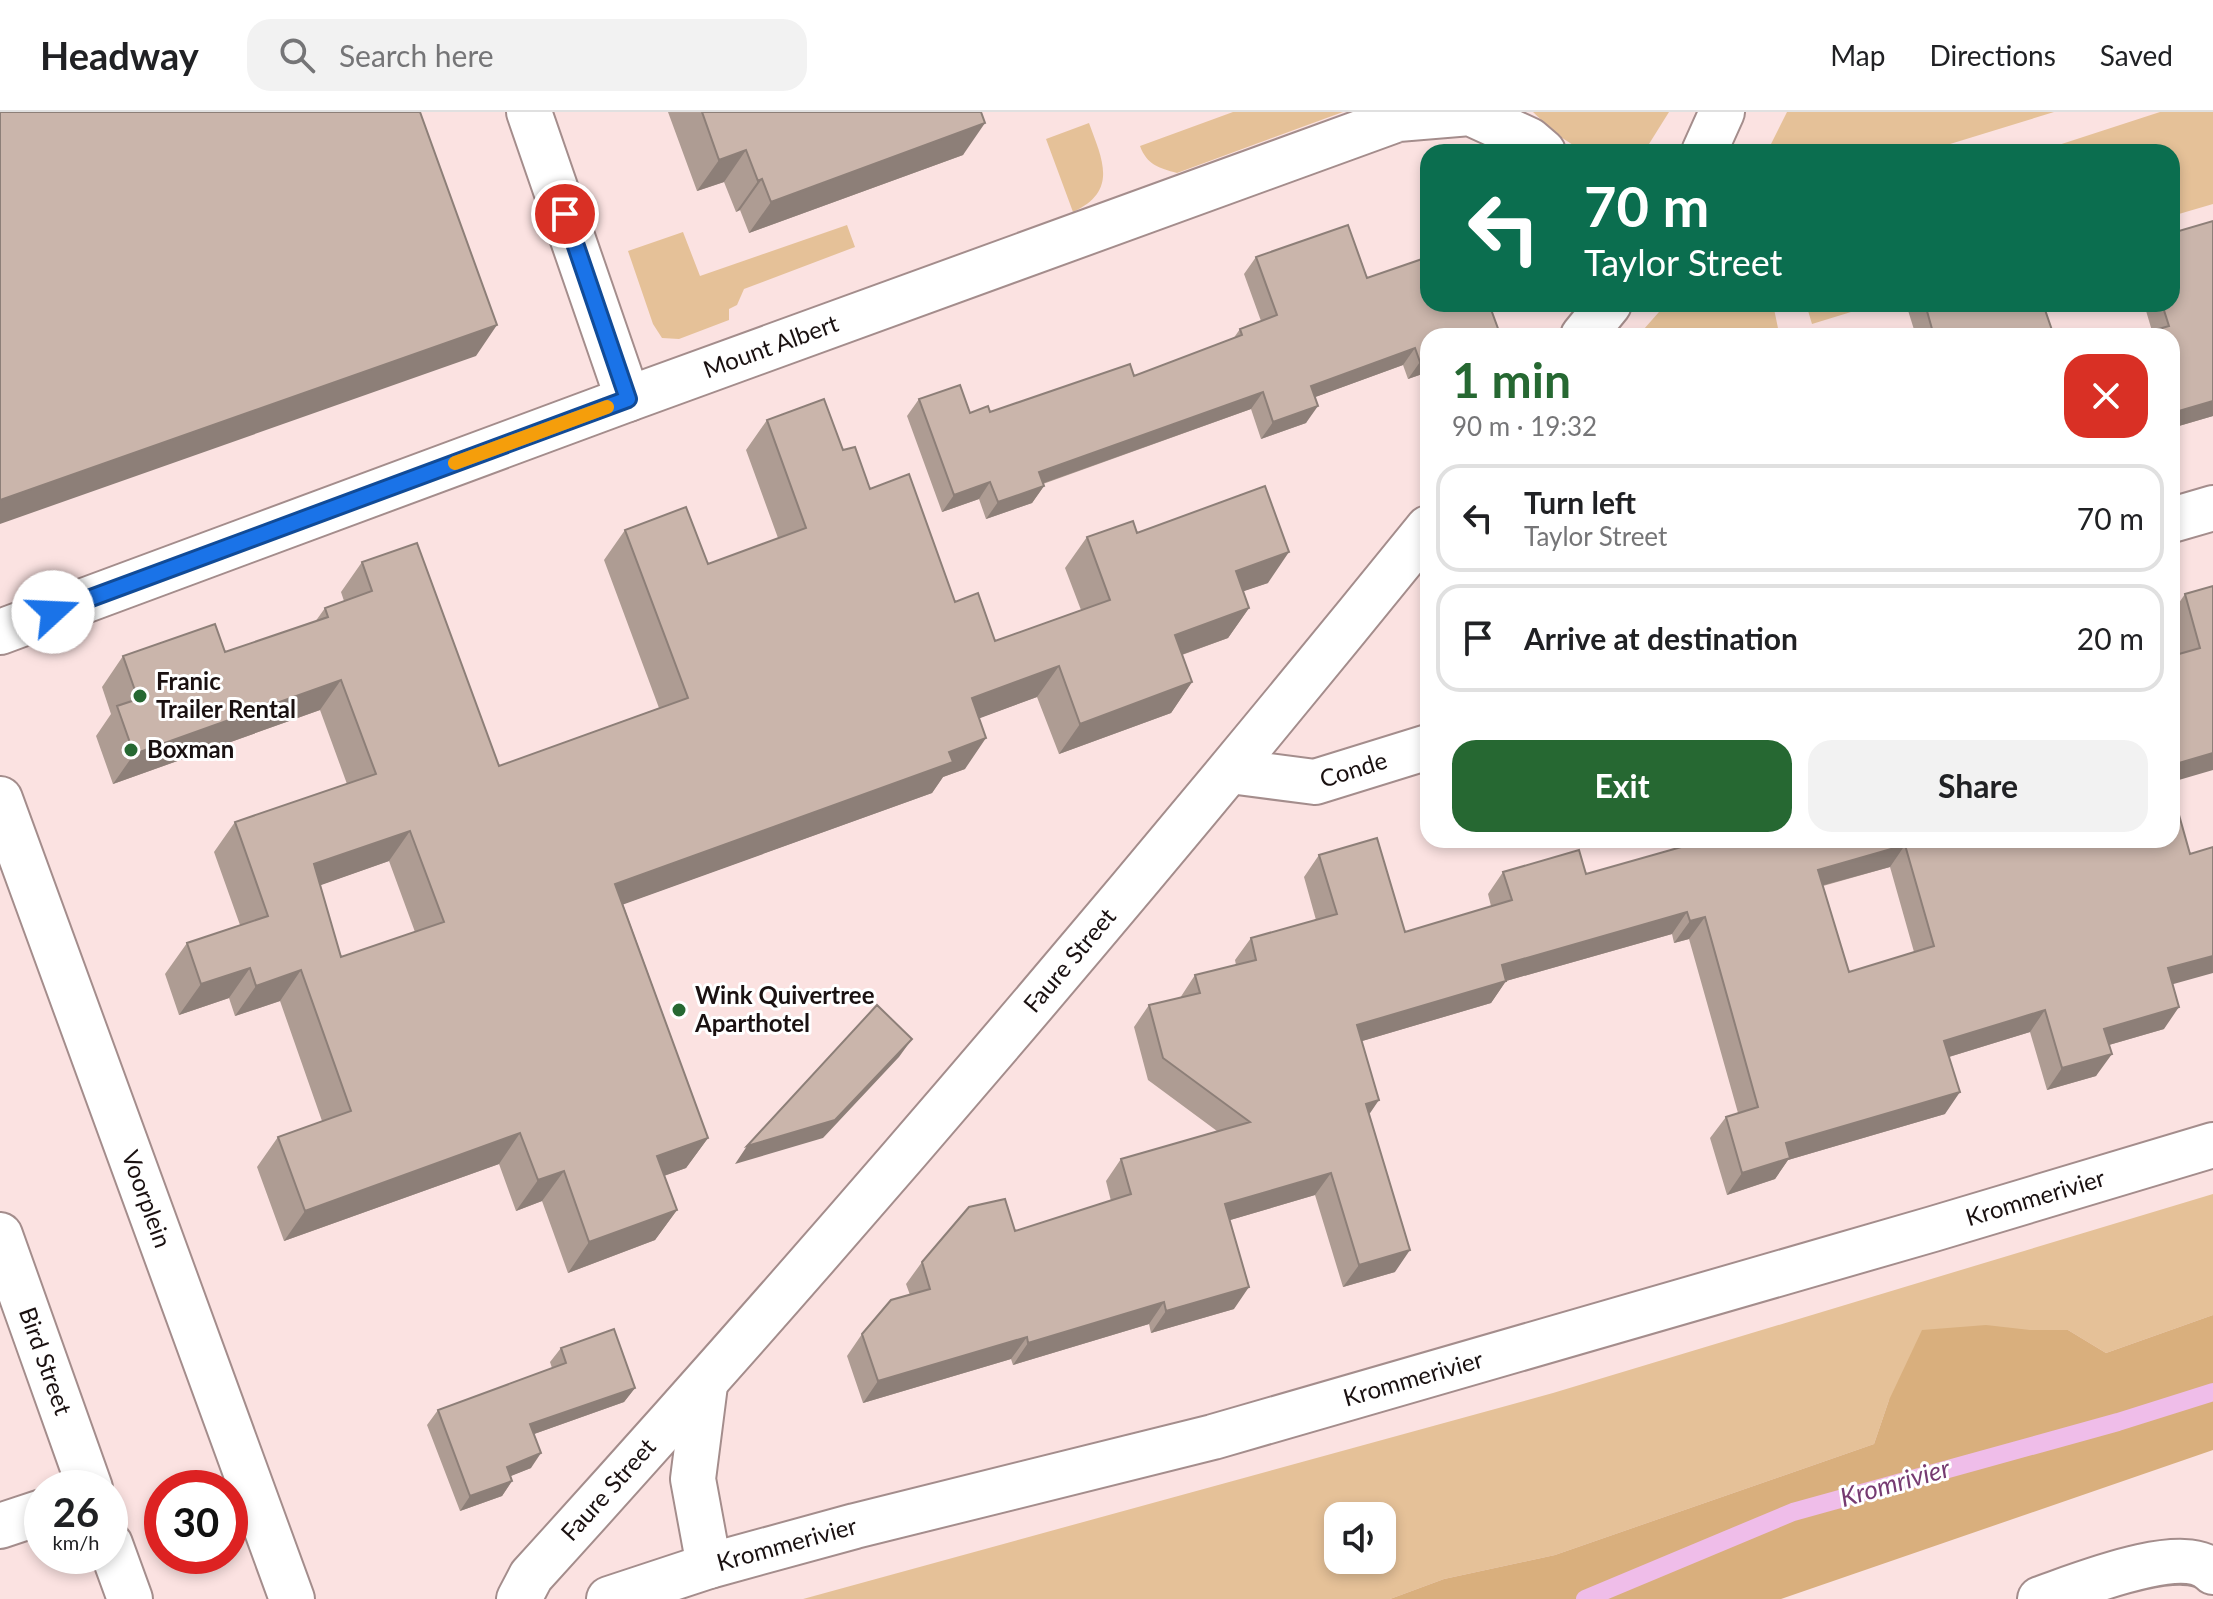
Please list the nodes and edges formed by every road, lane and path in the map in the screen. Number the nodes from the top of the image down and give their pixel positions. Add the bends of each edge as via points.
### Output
1 (529, 112) edge
2 (1722, 112) edge
3 (1534, 144) edge
4 (1708, 144) edge
5 (1602, 312) edge
6 (1590, 328) edge
7 (628, 399) junction
8 (2213, 508) edge
9 (2180, 518) edge
10 (1420, 538) edge
11 (0, 632) edge
12 (1420, 749) edge
13 (1230, 771) junction
14 (0, 799) edge
15 (2213, 1145) edge
16 (0, 1235) edge
17 (705, 1385) junction
18 (84, 1470) edge
19 (24, 1518) edge
20 (0, 1526) edge
21 (709, 1566) junction
22 (2213, 1572) edge
23 (121, 1574) edge
24 (130, 1599) edge
25 (292, 1599) edge
26 (519, 1599) edge
27 (609, 1599) edge
28 (2040, 1599) edge

1 - 7 street
2 - 4 street
3 - 7 street, Mount Albert via 1470,113 1398,119
5 - 6 street
7 - 11 street, Mount Albert
8 - 9 street
10 - 13 street, Faure Street
12 - 13 street, Conde via 1315,782
13 - 17 street, Faure Street
14 - 25 street, Voorplein
15 - 21 street, Krommerivier via 1213,1437
16 - 18 street, Bird Street
17 - 21 street, Faure Street via 693,1479
17 - 26 street, Faure Street via 531,1576
19 - 20 street
21 - 27 street, Krommerivier
22 - 28 street via 2207,1565 2142,1565
23 - 24 street

